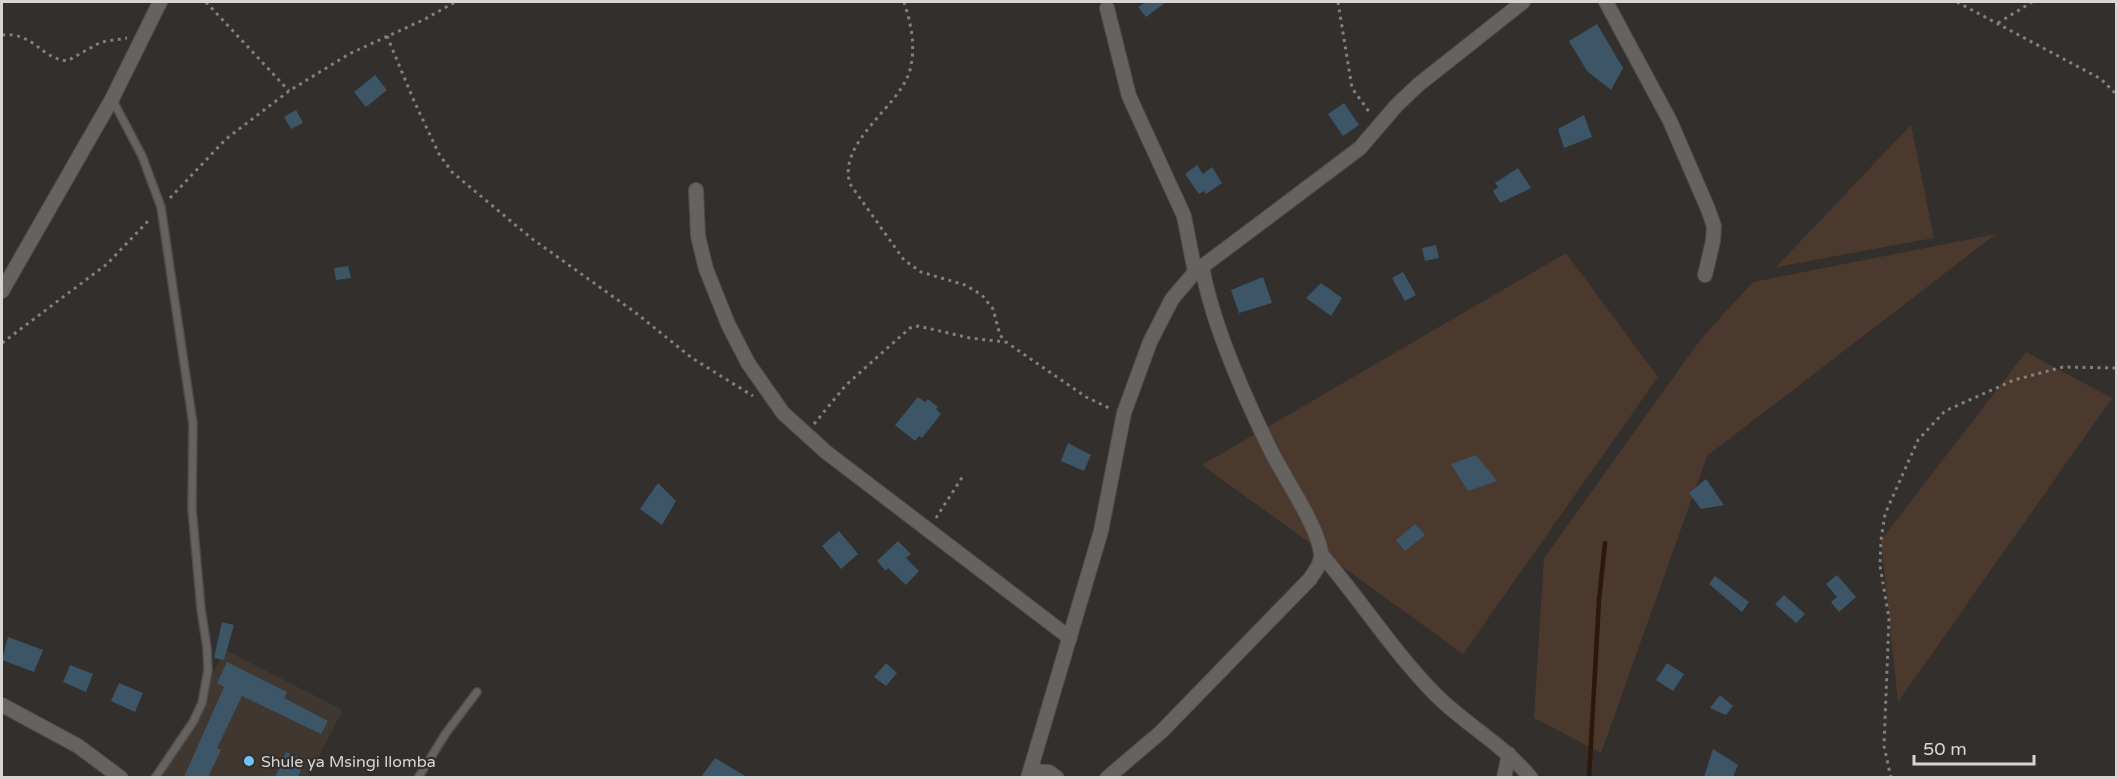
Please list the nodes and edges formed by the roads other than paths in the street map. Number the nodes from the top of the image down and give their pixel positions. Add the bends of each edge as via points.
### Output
1 (160, 2) edge
2 (1523, 2) edge
3 (1606, 2) edge
4 (1107, 8) dead end
5 (112, 99) junction
6 (696, 190) dead end
7 (1198, 269) junction
8 (1705, 275) dead end
9 (2, 291) edge
10 (1321, 554) junction
11 (1070, 638) junction
12 (477, 692) dead end
13 (2, 705) edge
14 (1509, 754) junction
15 (1029, 774) edge
16 (120, 777) edge
17 (155, 777) edge
18 (418, 777) edge
19 (1057, 777) edge
20 (1107, 777) edge
21 (1504, 777) edge
22 (1531, 777) edge

1 - 5 street
2 - 7 street via 1418,86 1360,148
3 - 8 street via 1670,121 1708,209 1714,226
4 - 7 street via 1129,96 1185,216
5 - 9 street
5 - 17 lane via 142,156 161,207 193,424 192,509 208,670 198,713
6 - 11 street via 698,236 706,269 728,324 759,381 783,413 805,435
7 - 10 street via 1271,451
7 - 11 street via 1172,299 1135,379 1124,413 1101,531
10 - 14 street via 1436,696
10 - 20 street via 1320,563 1301,587 1161,732
11 - 15 street
12 - 18 lane via 433,750
13 - 16 street via 78,746
14 - 21 street
14 - 22 street
15 - 19 street via 1049,772

